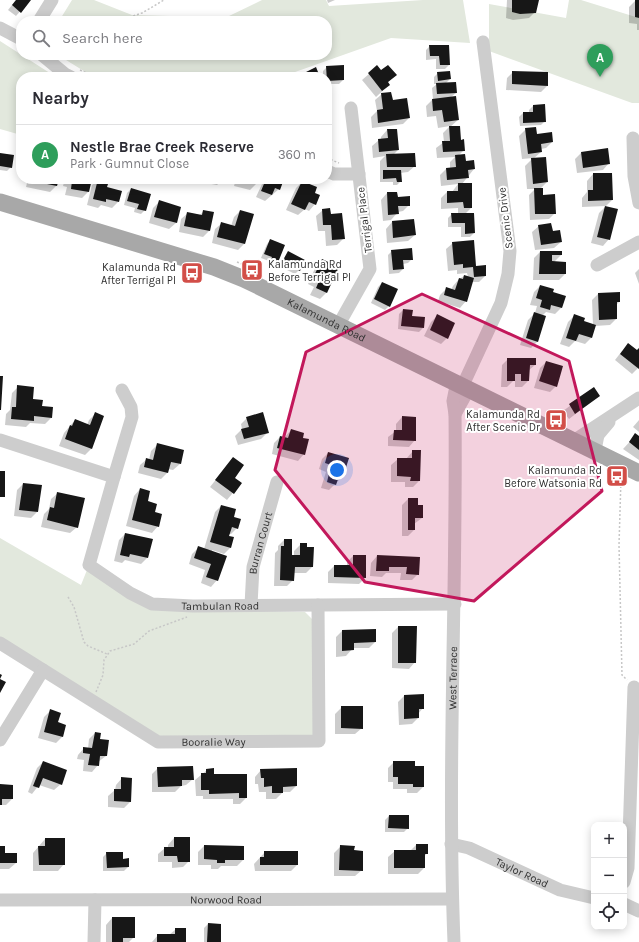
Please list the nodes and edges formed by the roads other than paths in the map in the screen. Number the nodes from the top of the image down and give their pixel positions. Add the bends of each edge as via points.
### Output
1 (52, 0) edge
2 (42, 16) edge
3 (0, 28) edge
4 (16, 36) edge
5 (483, 42) dead end
6 (48, 60) edge
7 (63, 72) edge
8 (351, 108) dead end
9 (633, 138) dead end
10 (332, 173) edge
11 (359, 174) junction
12 (0, 202) edge
13 (639, 203) edge
14 (639, 242) edge
15 (597, 265) dead end
16 (340, 324) junction
17 (463, 385) junction
18 (122, 390) dead end
19 (639, 398) edge
20 (616, 415) junction
21 (0, 440) edge
22 (575, 440) junction
23 (595, 450) junction
24 (639, 473) edge
25 (114, 477) junction
26 (277, 482) dead end
27 (455, 604) junction
28 (251, 605) junction
29 (318, 606) junction
30 (0, 643) edge
31 (43, 670) junction
32 (634, 687) road end
33 (0, 740) edge
34 (451, 844) junction
35 (627, 872) edge
36 (591, 897) edge
37 (452, 899) junction
38 (0, 900) edge
39 (95, 900) junction
40 (627, 905) edge
41 (639, 911) edge
42 (94, 942) edge
43 (454, 942) edge

1 - 2 street
3 - 4 street
5 - 17 street, Scenic Drive via 510,251 501,303
6 - 7 street
8 - 11 street, Terrigal Place
9 - 13 street via 634,176
10 - 11 street
11 - 16 street, Terrigal Place via 370,269
12 - 16 main road, Kalamunda Road via 214,267
14 - 15 street
16 - 17 main road, Kalamunda Road
17 - 22 main road, Kalamunda Road
17 - 27 street, West Terrace via 466,394 456,414
18 - 25 street, Tambulan Road via 131,407 132,417
19 - 20 street
20 - 22 street
20 - 23 street via 598,435
21 - 25 street
22 - 23 main road, Kalamunda Road
23 - 24 main road, Kalamunda Road
25 - 28 street, Tambulan Road via 89,565 130,593 152,604
26 - 28 street, Burran Court via 253,567
27 - 29 street, Tambulan Road
27 - 34 street, West Terrace
28 - 29 street, Tambulan Road
29 - 31 street, Booralie Way via 319,741 158,742
30 - 31 street, Booralie Way
31 - 33 street
32 - 35 street
34 - 36 street, Taylor Road via 469,848 560,890
34 - 37 street, West Terrace
37 - 39 street, Norwood Road
37 - 43 street, West Terrace
38 - 39 street, Norwood Road
39 - 42 street
40 - 41 street

